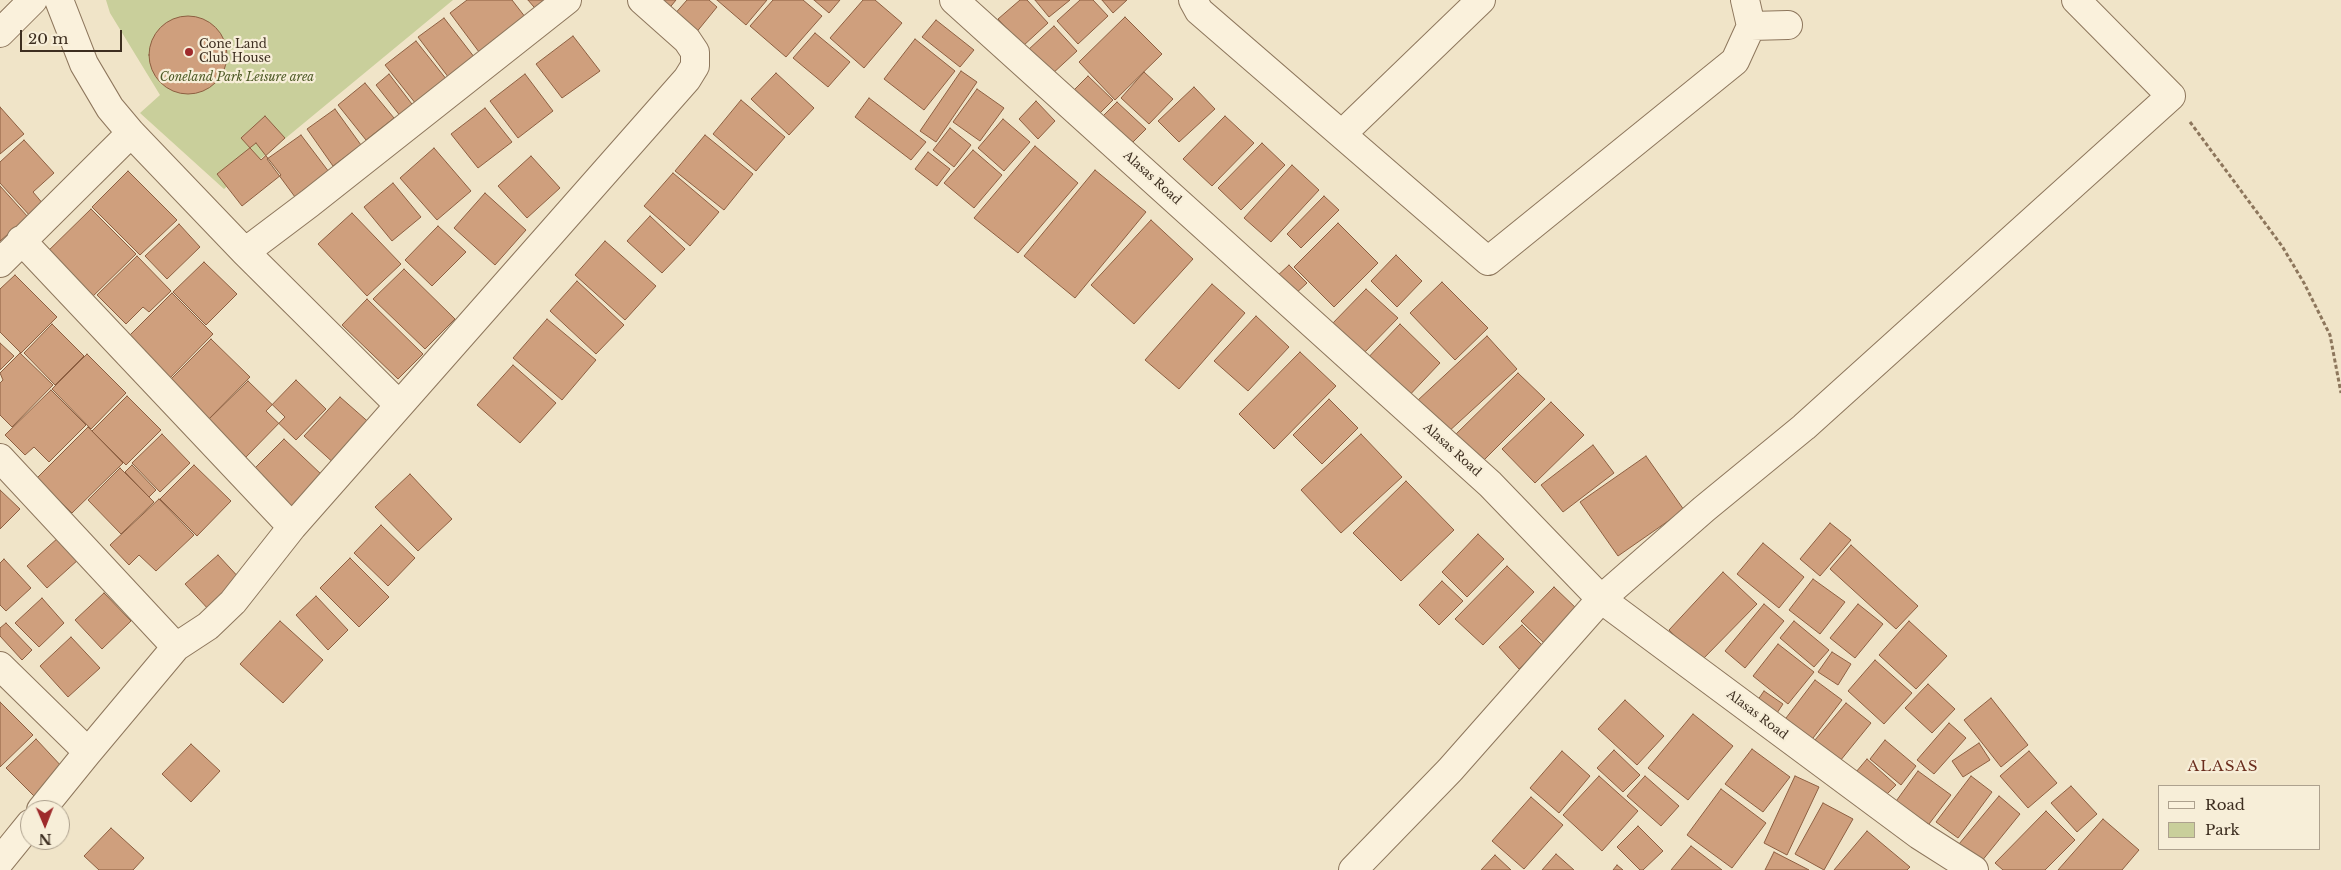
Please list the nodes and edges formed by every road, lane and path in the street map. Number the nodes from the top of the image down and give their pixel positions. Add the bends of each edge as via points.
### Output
1 (33, 0) edge
2 (59, 0) edge
3 (567, 0) edge
4 (642, 0) edge
5 (954, 0) edge
6 (1193, 0) edge
7 (1481, 0) edge
8 (2076, 0) edge
9 (1748, 13) edge
10 (1788, 25) dead end
11 (0, 33) edge
12 (2171, 96) junction
13 (131, 133) junction
14 (1342, 134) junction
15 (20, 240) junction
16 (245, 252) junction
17 (0, 262) edge
18 (2341, 393) edge
19 (399, 405) junction
20 (0, 458) edge
21 (292, 527) junction
22 (1602, 599) junction
23 (176, 647) junction
24 (0, 666) edge
25 (88, 752) junction
26 (49, 800) edge
27 (20, 836) edge
28 (0, 861) edge
29 (1353, 870) edge
30 (1974, 870) edge

1 - 11 street
2 - 13 street via 84,64 110,108
3 - 16 street
4 - 19 street via 687,40 695,52 695,66 687,79
5 - 22 street, Alasas Road via 1490,484
6 - 14 street via 1199,11
7 - 14 street
8 - 12 street
9 - 10 street
9 - 14 street via 1735,61 1488,261
12 - 18 path via 2282,246 2304,283 2330,335
12 - 22 street via 1804,427
13 - 15 street
13 - 16 street
15 - 17 street
15 - 21 street
16 - 19 street
19 - 21 street
20 - 23 street
21 - 23 street via 234,602 208,626
22 - 29 street via 1450,770
22 - 30 street, Alasas Road via 1919,835
23 - 25 street
24 - 25 street
25 - 26 street
27 - 28 street

